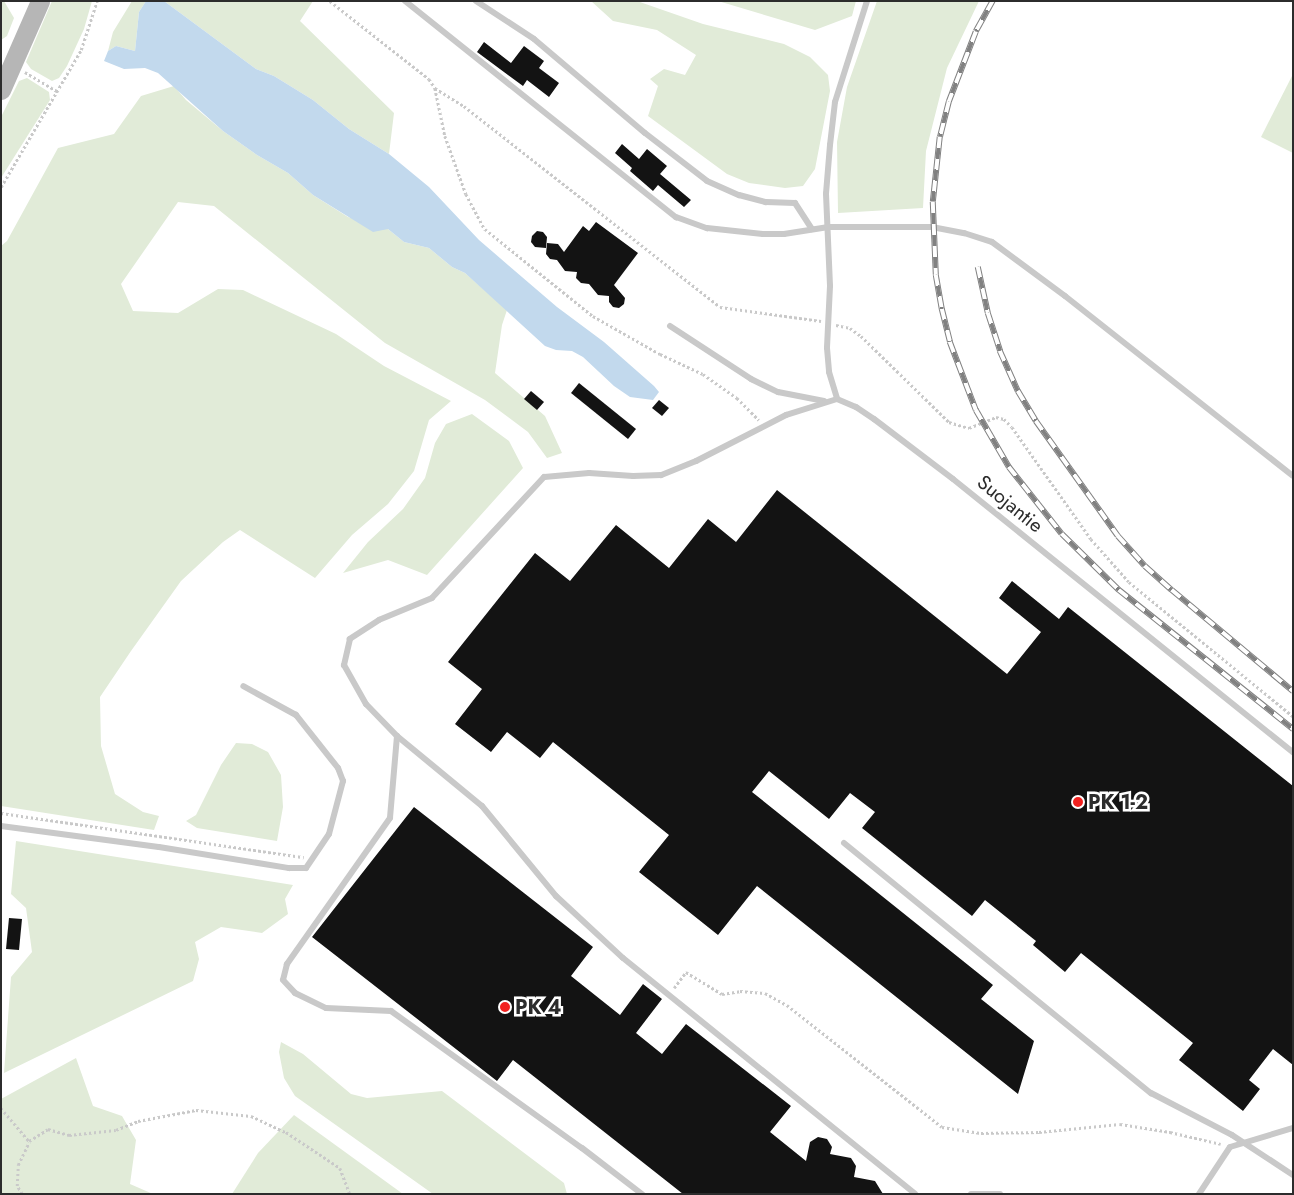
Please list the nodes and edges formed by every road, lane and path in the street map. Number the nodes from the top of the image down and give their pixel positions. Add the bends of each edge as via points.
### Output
1 (40, 1) edge
2 (97, 1) edge
3 (330, 1) edge
4 (405, 1) edge
5 (476, 1) edge
6 (867, 1) edge
7 (23, 71) dead end
8 (435, 88) junction
9 (1, 90) edge
10 (58, 92) junction
11 (1, 187) edge
12 (828, 227) junction
13 (812, 230) junction
14 (828, 322) junction
15 (670, 326) dead end
16 (837, 399) junction
17 (828, 401) junction
18 (763, 427) junction
19 (1293, 476) edge
20 (243, 686) dead end
21 (1293, 716) edge
22 (397, 736) junction
23 (1293, 752) edge
24 (1, 813) edge
25 (1, 826) edge
26 (844, 844) dead end
27 (314, 858) junction
28 (668, 995) junction
29 (1, 1108) edge
30 (1293, 1128) edge
31 (29, 1141) junction
32 (1243, 1144) junction
33 (1230, 1147) junction
34 (1293, 1175) edge
35 (22, 1194) edge
36 (350, 1194) edge
37 (642, 1194) edge
38 (915, 1194) edge
39 (970, 1194) edge
40 (1000, 1194) edge
41 (1199, 1194) edge

1 - 9 main road
2 - 10 path via 82,50
3 - 8 path via 429,79
4 - 13 lane via 676,217 706,228 763,234
5 - 13 lane via 534,39 707,181 766,202 795,203
6 - 12 lane via 835,102 826,194
7 - 10 path
8 - 14 path via 464,106 720,308
8 - 18 path via 445,136 466,194 485,229 593,316 703,374 737,398
10 - 11 path
12 - 13 lane
12 - 14 lane
12 - 19 lane via 932,227 992,242
14 - 16 lane via 829,372
14 - 21 path via 850,328 861,336 949,422 969,428 996,417 1004,419 1091,540 1129,582
15 - 17 lane via 751,379 778,392
16 - 17 lane
16 - 23 lane, Suojantie via 868,415 953,479
17 - 18 lane via 786,415
18 - 22 lane via 661,475 589,473 544,477 432,598 378,620 350,639 344,665 366,704
20 - 27 lane via 296,715 338,768 343,781 336,809 329,834
22 - 28 lane via 482,806 556,896
22 - 37 lane via 390,818 287,964 283,980 295,993 326,1008 391,1011
24 - 27 path
25 - 27 lane via 290,868 306,868
26 - 32 lane via 1151,1093
28 - 33 path via 686,972 722,994 740,991 765,993 786,1005 942,1128 981,1133 1039,1132 1120,1124
28 - 38 lane
29 - 31 path
30 - 32 lane
31 - 35 path via 18,1165 17,1186
31 - 36 path via 48,1129 69,1135 116,1130 138,1121 196,1110 251,1116 286,1132 340,1168
32 - 33 lane
32 - 34 lane
33 - 41 lane
39 - 40 lane

